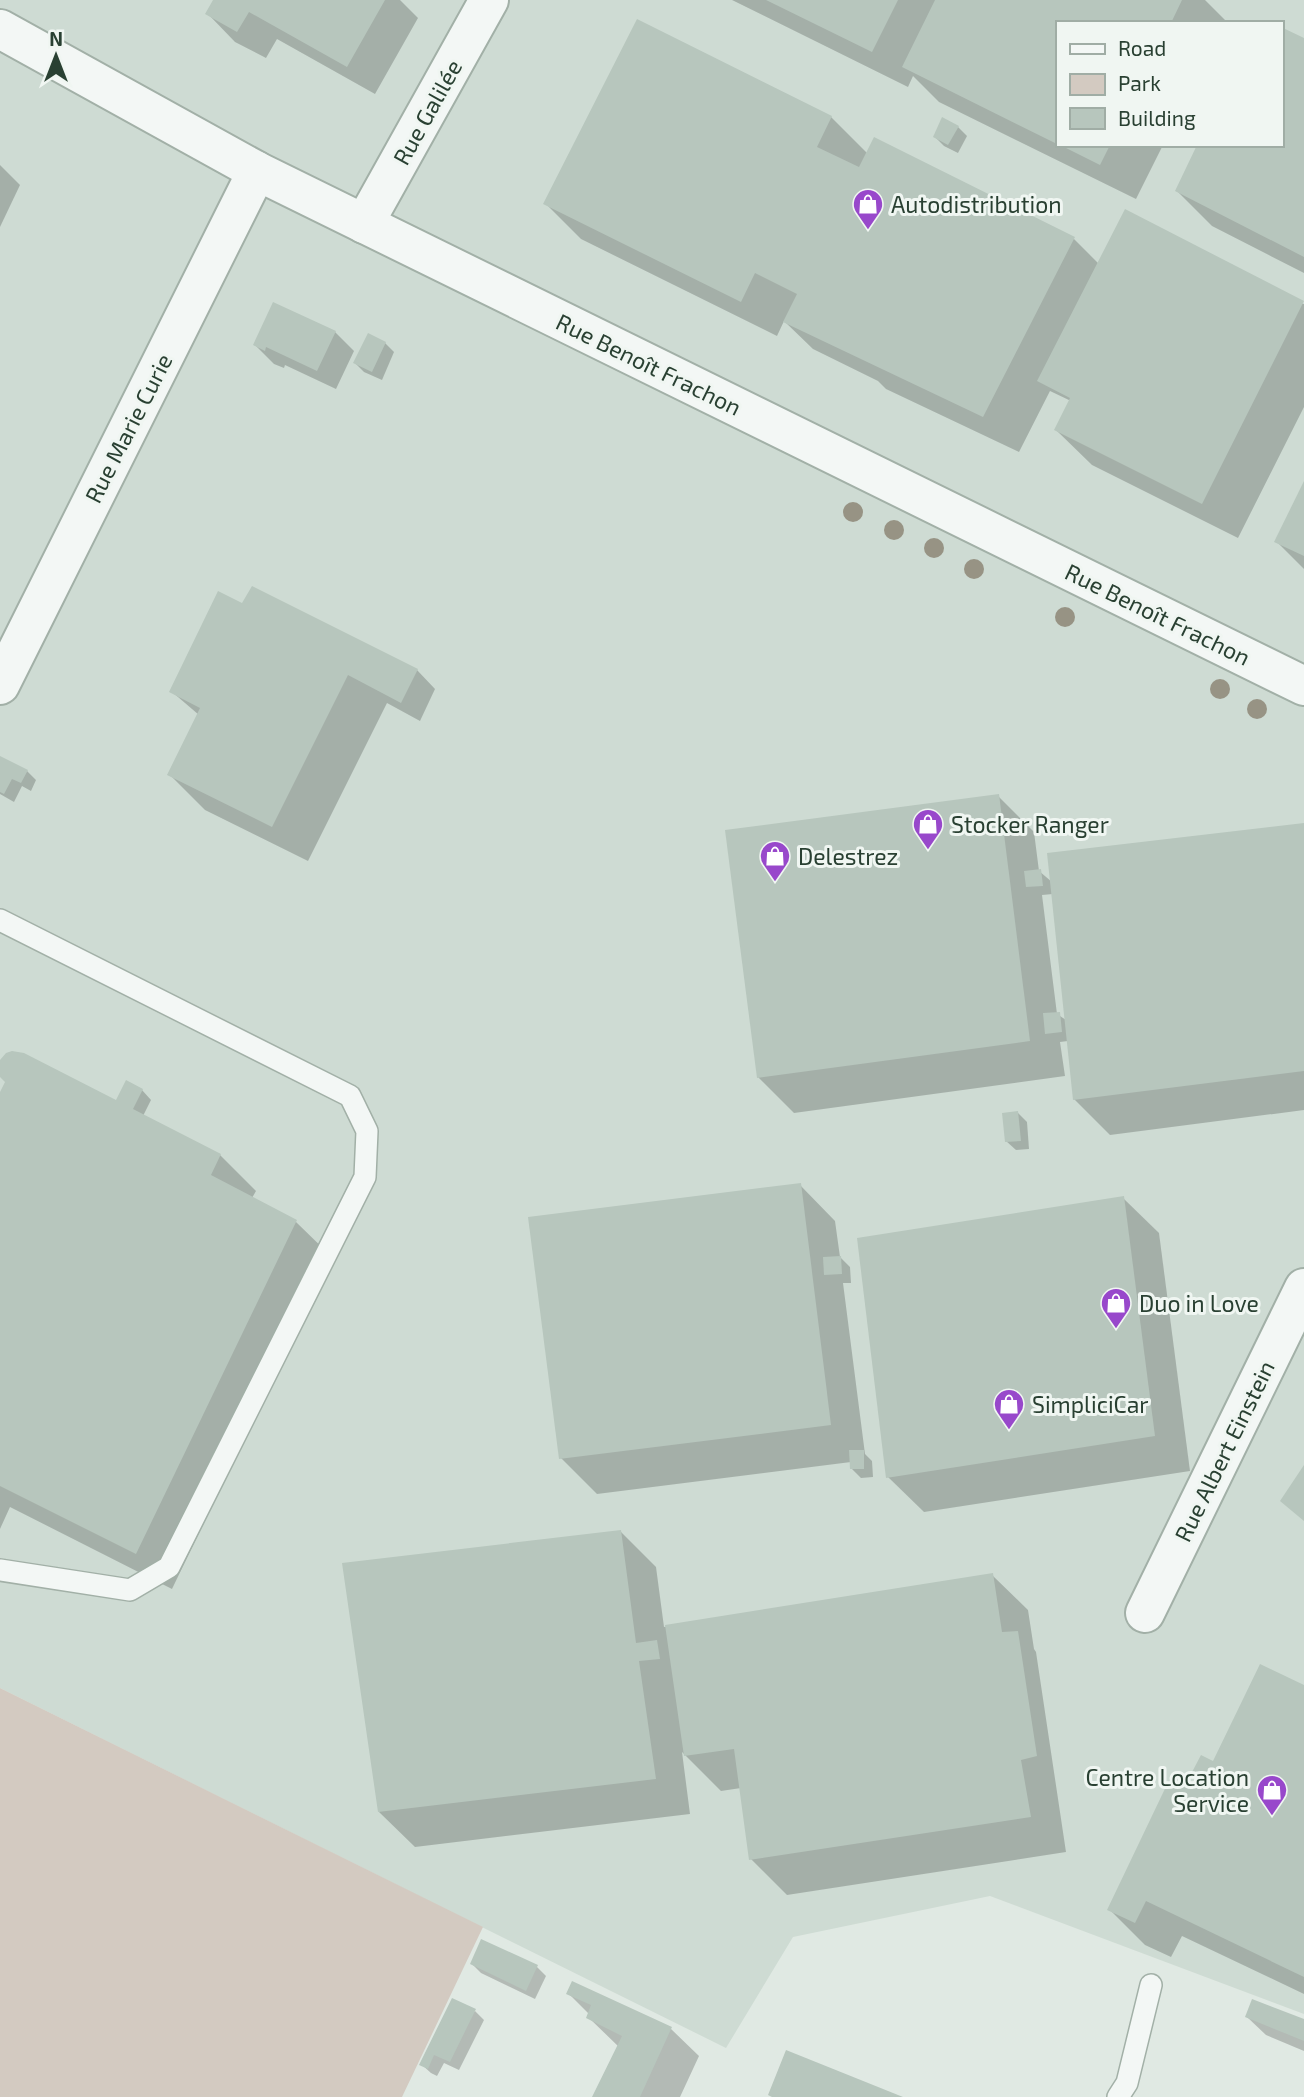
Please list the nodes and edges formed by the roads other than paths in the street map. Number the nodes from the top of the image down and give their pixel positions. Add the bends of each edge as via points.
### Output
1 (489, 0) edge
2 (0, 29) edge
3 (257, 171) junction
4 (364, 224) junction
5 (0, 685) edge
6 (1304, 686) edge
7 (0, 920) edge
8 (1304, 1288) edge
9 (0, 1570) edge
10 (1145, 1614) dead end
11 (1151, 1985) dead end
12 (1118, 2097) edge

1 - 4 street, Rue Galilée
2 - 3 street, Rue Benoît Frachon
3 - 4 street, Rue Benoît Frachon
3 - 5 street, Rue Marie Curie
4 - 6 street, Rue Benoît Frachon
7 - 9 lane via 350,1096 367,1131 365,1177 169,1567 130,1590
8 - 10 street, Rue Albert Einstein
11 - 12 lane via 1127,2083

